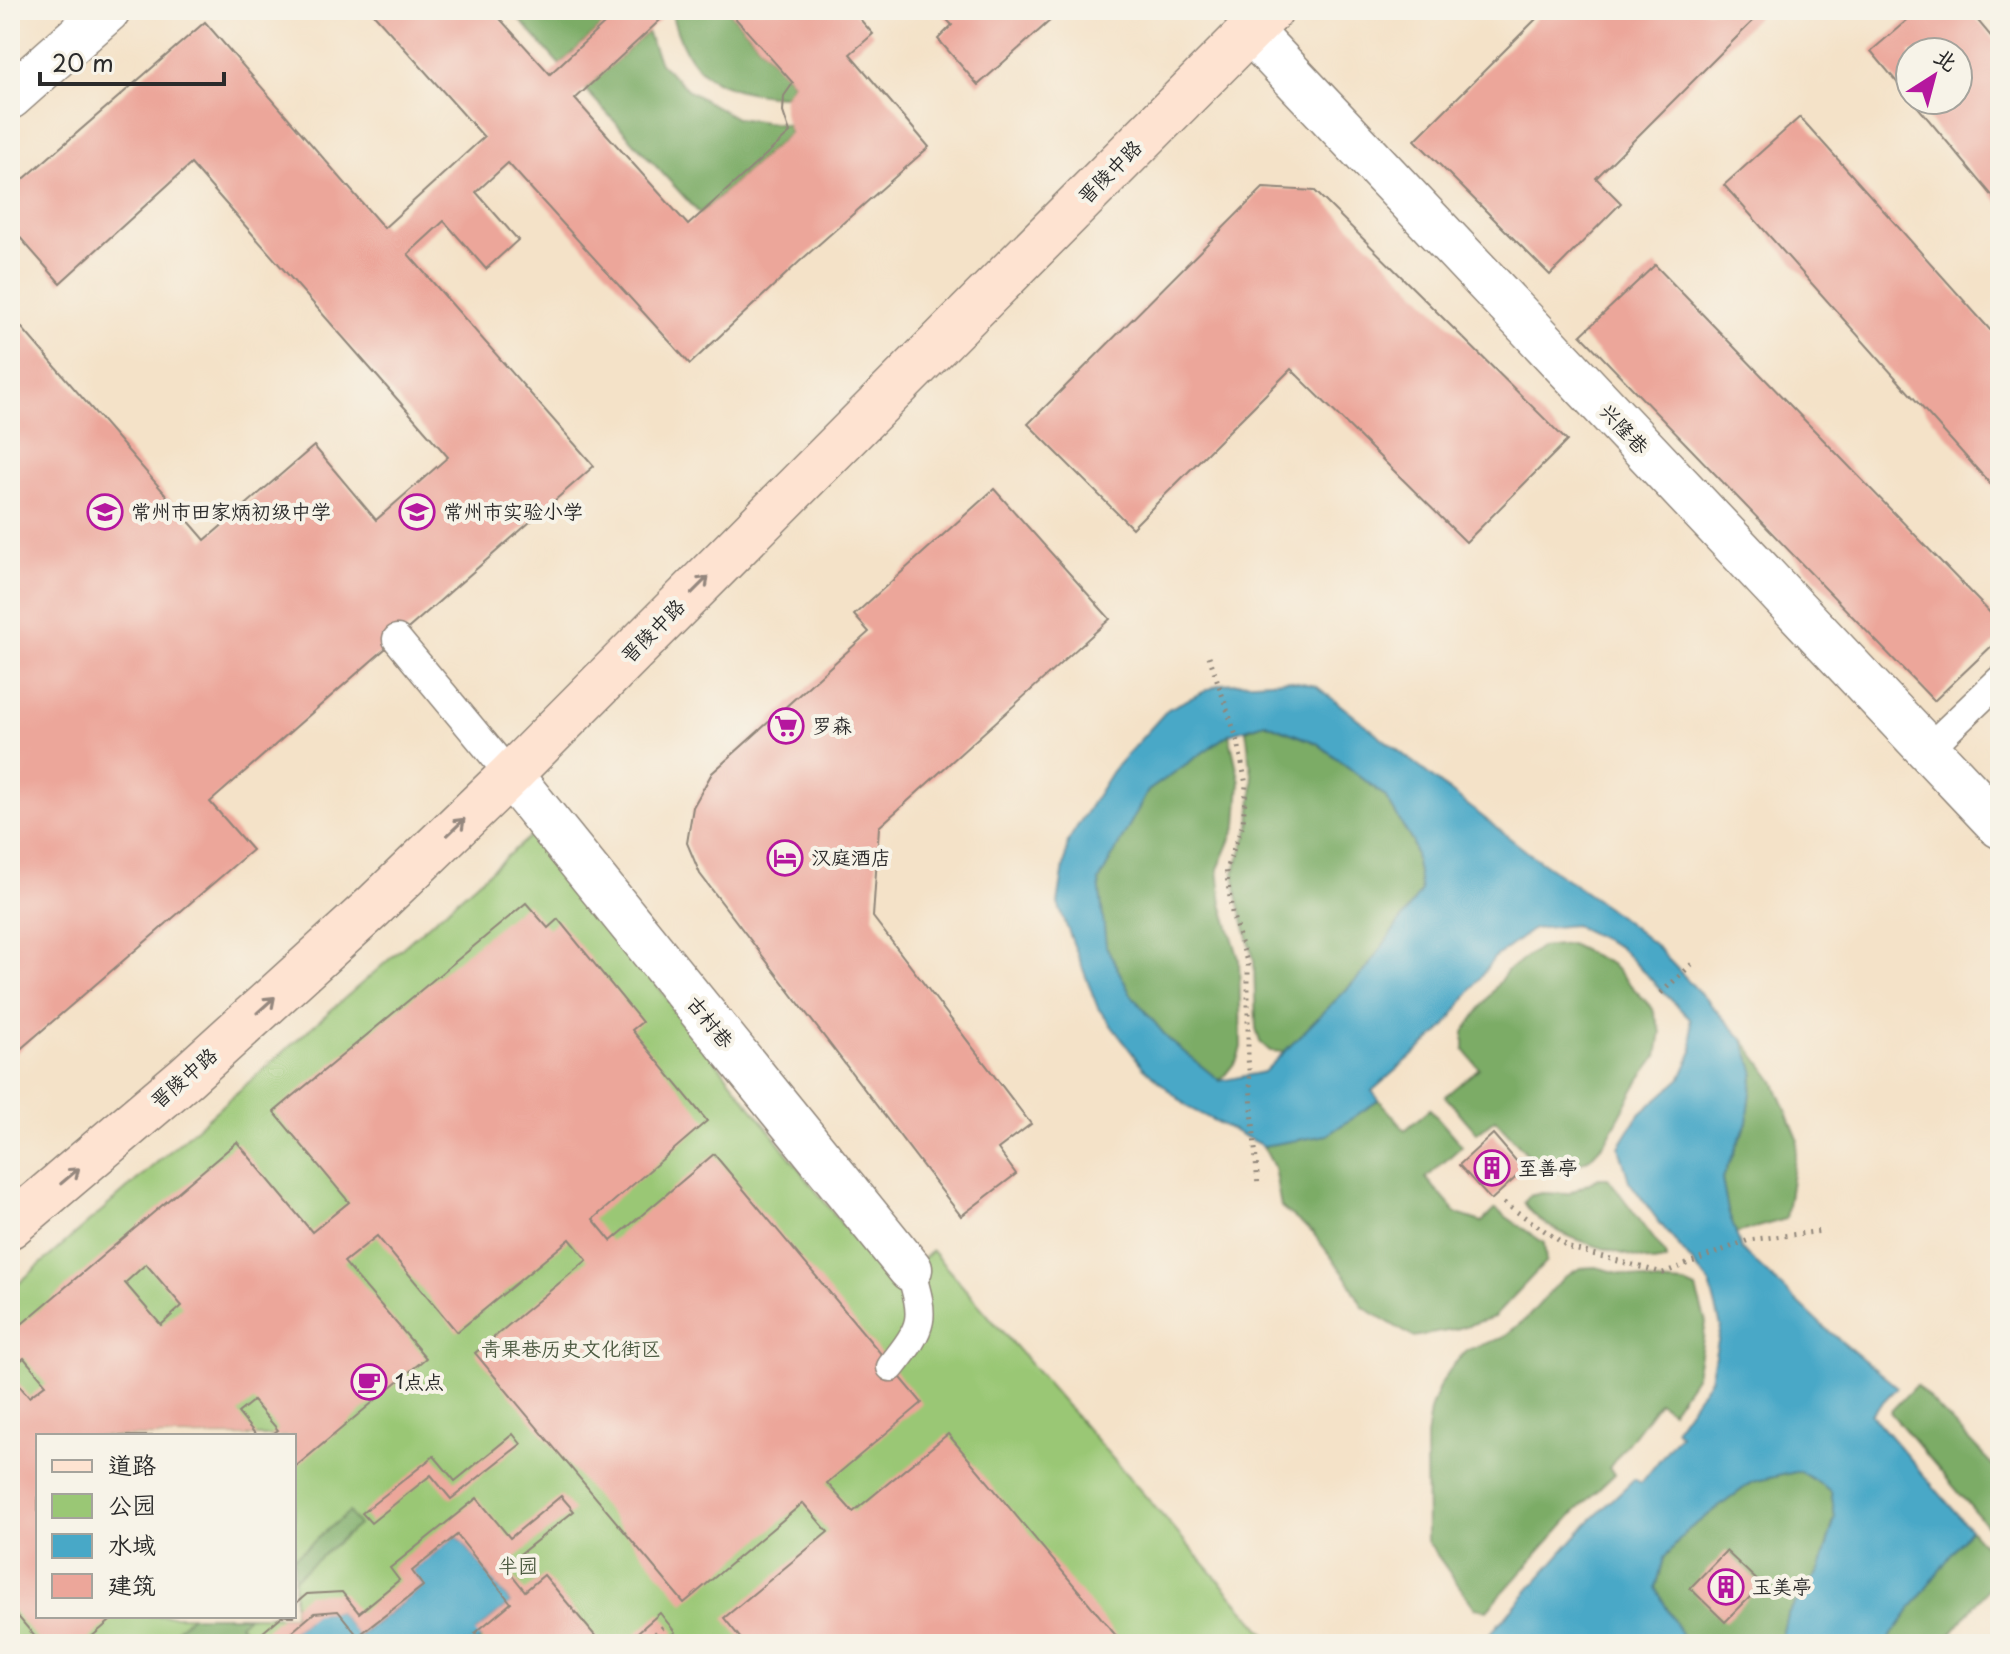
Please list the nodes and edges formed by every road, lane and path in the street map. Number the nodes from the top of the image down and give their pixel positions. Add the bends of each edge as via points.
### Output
1 (93, 15) edge
2 (1260, 21) edge
3 (10, 97) edge
4 (397, 639) dead end
5 (1209, 656) dead end
6 (2000, 680) edge
7 (1928, 749) junction
8 (510, 775) junction
9 (2000, 826) edge
10 (1693, 963) dead end
11 (1661, 993) dead end
12 (1258, 1187) dead end
13 (1504, 1203) dead end
14 (10, 1226) edge
15 (1823, 1231) dead end
16 (910, 1269) joint
17 (891, 1367) dead end
18 (668, 1623) dead end
19 (358, 1636) dead end
20 (365, 1644) edge
21 (643, 1644) edge

1 - 3 street
2 - 7 street, 兴隆巷
8 -> 2 main road, 晋陵中路
4 - 8 lane
5 - 12 path via 1238,742 1246,785 1243,824 1226,869 1248,965 1248,1057
6 - 7 lane
7 - 9 street, 兴隆巷
14 -> 8 main road, 晋陵中路 via 186,1077
8 - 16 street, 古村巷
10 - 11 path
13 - 15 path via 1570,1248 1663,1273 1749,1240
16 - 17 lane via 921,1308 915,1337
18 - 21 path
19 - 20 path

